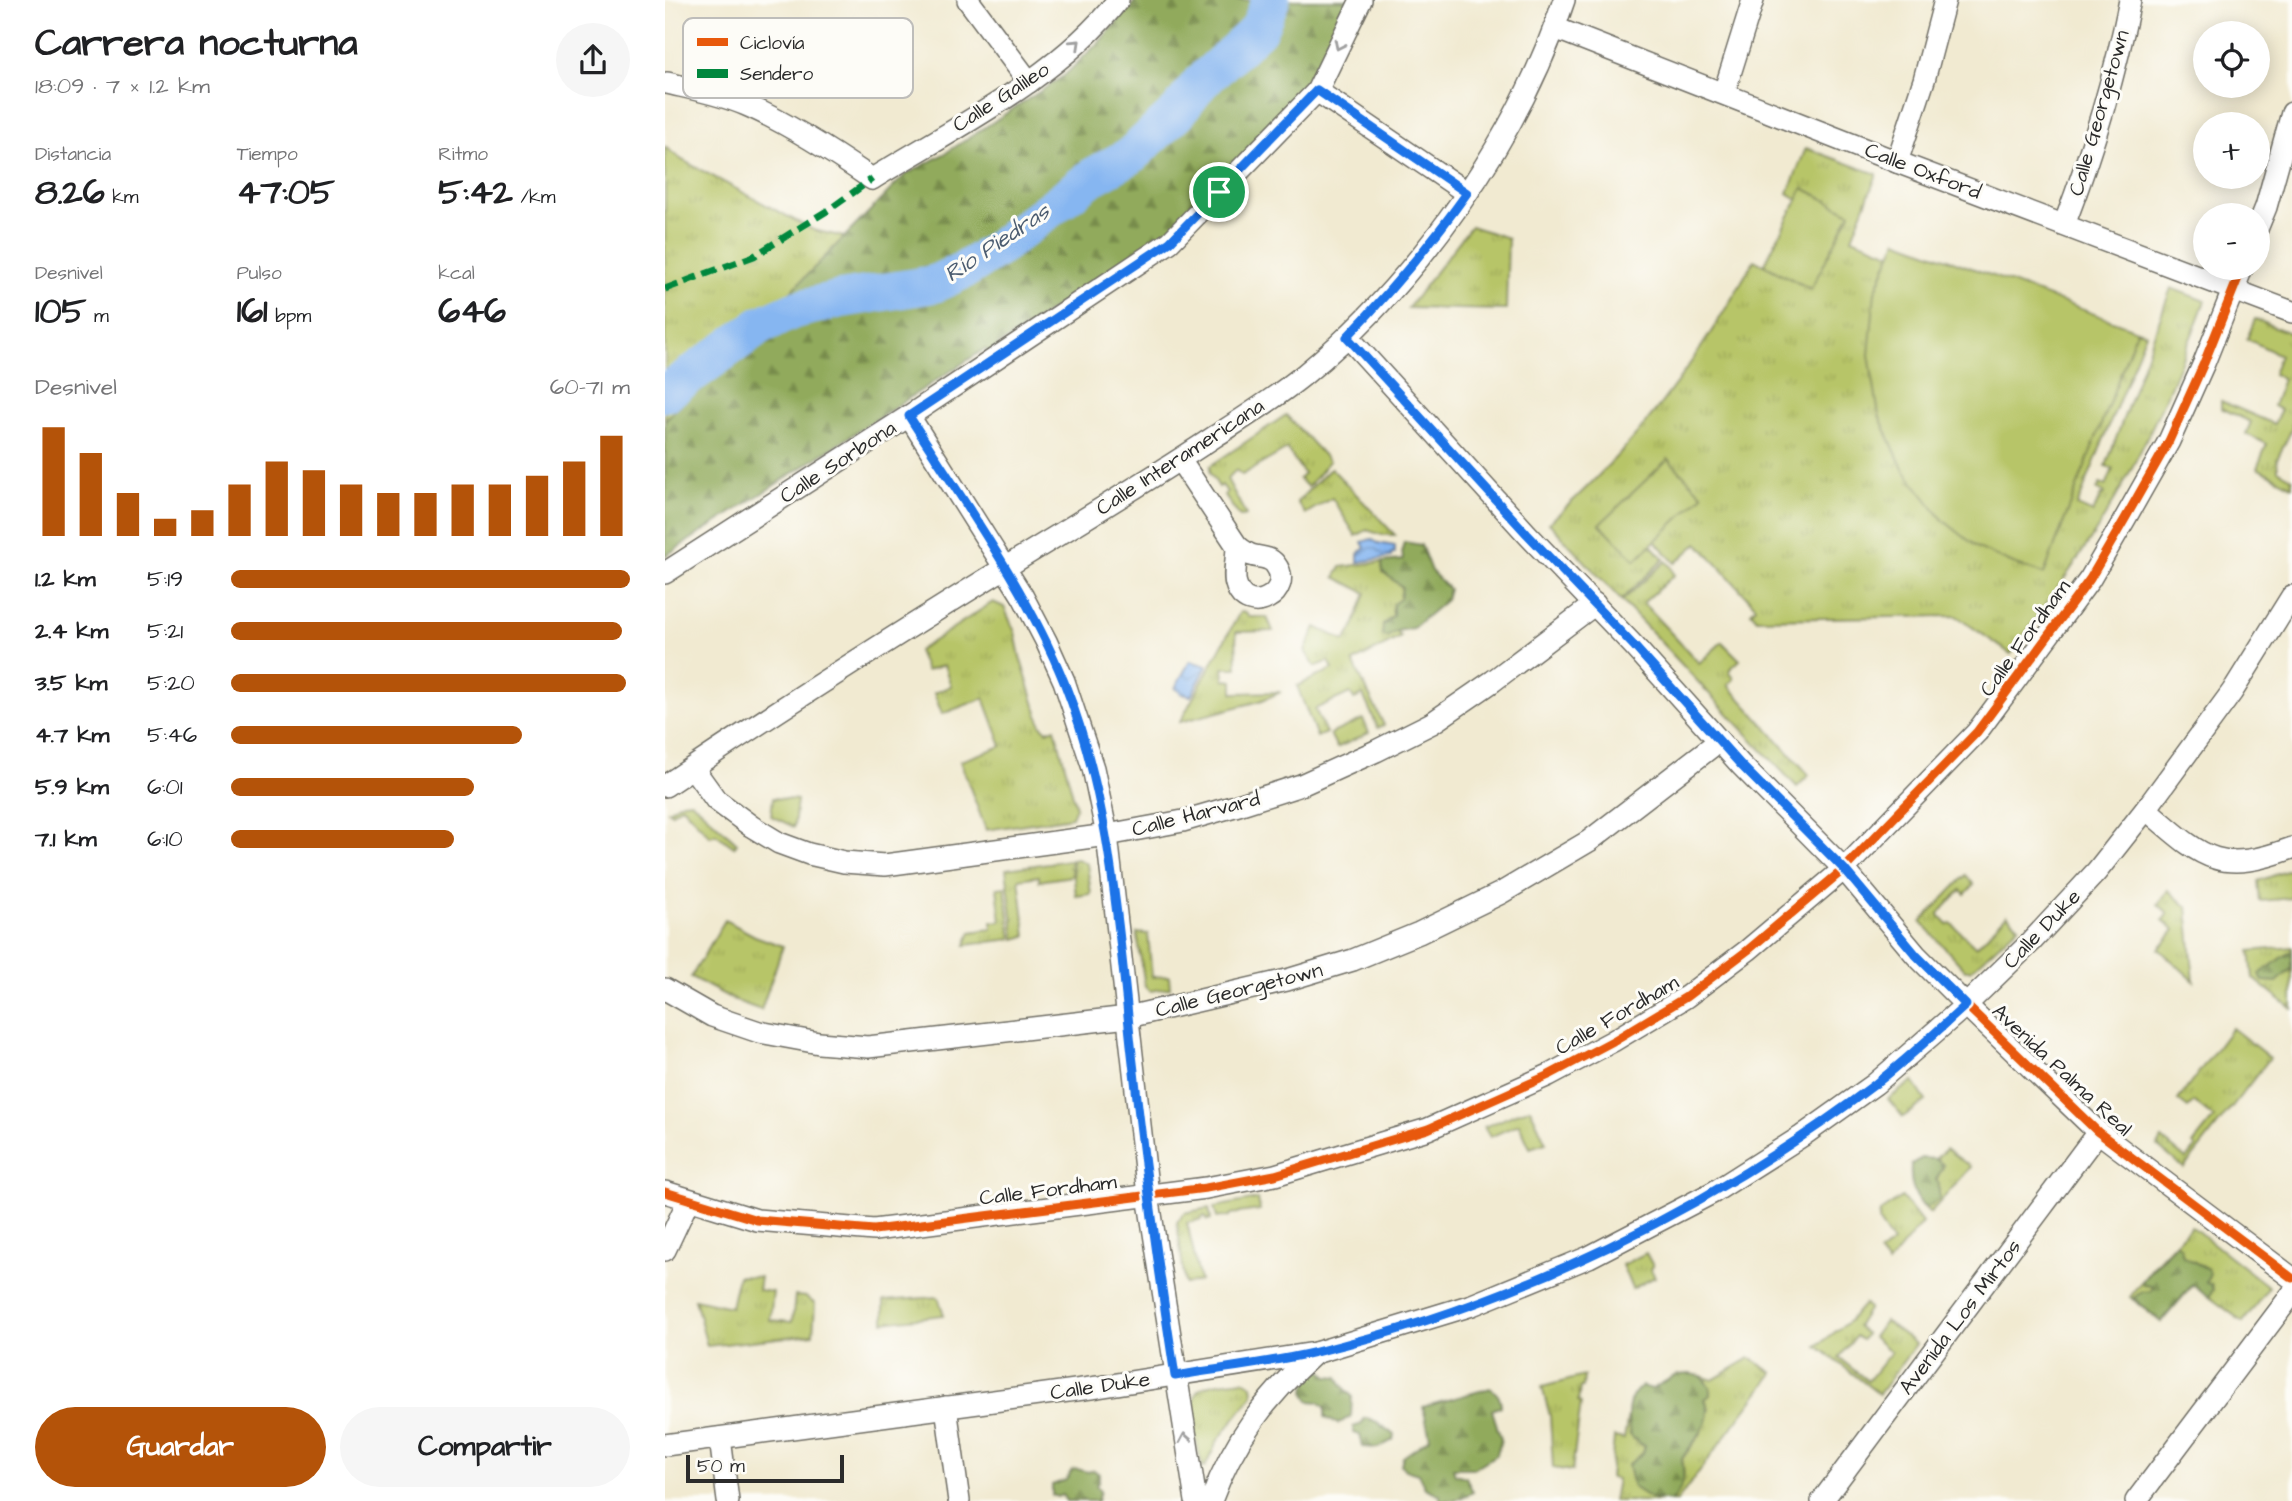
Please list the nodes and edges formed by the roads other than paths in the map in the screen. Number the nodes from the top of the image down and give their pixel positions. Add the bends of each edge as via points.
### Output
1 (968, 0) edge
2 (1118, 0) edge
3 (1361, 0) edge
4 (1564, 0) edge
5 (1753, 0) edge
6 (1945, 0) edge
7 (2130, 0) edge
8 (1555, 28) junction
9 (1029, 82) junction
10 (667, 83) dead end
11 (683, 87) edge
12 (1317, 90) junction
13 (1724, 93) junction
14 (725, 98) edge
15 (2292, 113) edge
16 (1897, 162) junction
17 (1467, 193) junction
18 (2267, 203) edge
19 (2064, 225) junction
20 (2238, 280) edge
21 (2234, 290) junction
22 (2292, 312) edge
23 (1347, 337) junction
24 (909, 416) junction
25 (1180, 460) junction
26 (1237, 546) dead end
27 (1004, 568) junction
28 (665, 573) edge
29 (2292, 596) edge
30 (1595, 604) junction
31 (1719, 741) junction
32 (693, 768) junction
33 (665, 786) edge
34 (2146, 809) junction
35 (1107, 835) junction
36 (2292, 848) edge
37 (1844, 869) junction
38 (665, 989) edge
39 (1966, 1005) junction
40 (1128, 1017) junction
41 (2098, 1132) junction
42 (665, 1192) edge
43 (1148, 1195) junction
44 (688, 1201) junction
45 (665, 1250) edge
46 (2292, 1278) edge
47 (2292, 1294) edge
48 (1315, 1353) junction
49 (1175, 1376) junction
50 (946, 1407) junction
51 (720, 1438) junction
52 (665, 1445) edge
53 (728, 1501) edge
54 (959, 1501) edge
55 (1196, 1501) edge
56 (1211, 1501) edge
57 (1822, 1501) edge
58 (2136, 1501) edge

1 - 9 street
9 -> 2 street, Calle Galileo via 1071,50
3 -> 12 street, Calle Sorbona
4 - 8 street, Calle Interamericana
5 - 13 street
6 - 16 street
7 - 19 street, Calle Georgetown via 2105,107
8 - 13 street, Calle Oxford
8 - 17 street, Calle Interamericana via 1506,128
9 - 14 street, Calle Galileo via 871,179 833,152
10 - 11 street, Calle Galileo
12 - 17 street
12 - 24 street, Calle Sorbona via 1170,242
13 - 16 street, Calle Oxford
15 - 18 street
16 - 19 street, Calle Oxford
17 - 23 street, Calle Interamericana via 1402,279
19 - 21 street, Calle Oxford
20 - 21 street, Calle Fordham
21 - 22 street, Calle Oxford
21 - 37 street, Calle Fordham via 2169,441 2090,579 1977,732
23 - 25 street, Calle Interamericana via 1303,376
23 - 30 street, Avenida Palma Real
24 - 27 street
24 - 28 street, Calle Sorbona
25 - 26 street
25 - 27 street, Calle Interamericana
27 - 32 street, Calle Interamericana
27 - 35 street via 1064,681 1093,768
29 - 34 street, Calle Duke via 2232,692
30 - 31 street, Avenida Palma Real
30 - 35 street, Calle Harvard via 1432,723 1376,751 1301,785 1235,806
31 - 37 street, Avenida Palma Real
31 - 40 street, Calle Georgetown via 1589,841 1501,893 1419,933 1287,981
32 - 33 street, Calle Interamericana
32 - 35 street, Calle Harvard via 716,800 751,826 779,843 843,863 885,865
34 - 36 street via 2190,846 2217,860 2247,860
34 - 39 street, Calle Duke via 2032,942
35 - 40 street
37 - 39 street, Avenida Palma Real via 1916,955
37 - 43 street, Calle Fordham via 1686,996 1549,1074 1429,1129 1341,1156 1275,1175
38 - 40 street, Calle Georgetown via 712,1016 759,1032 867,1047
39 - 41 street, Avenida Palma Real
39 - 48 street, Calle Duke via 1875,1084 1714,1192 1589,1257 1472,1305
40 - 43 street
41 - 46 street, Avenida Palma Real
41 - 57 street, Avenida Los Mirtos
42 - 44 street, Calle Fordham
43 - 44 street, Calle Fordham via 874,1230 757,1220
43 - 49 street
44 - 45 street
47 - 58 street
48 - 49 street, Calle Duke
48 - 56 street via 1268,1401 1238,1441
49 - 50 street, Calle Duke
55 -> 49 street
50 - 51 street, Calle Duke
50 - 54 street
51 - 52 street, Calle Duke
51 - 53 street

